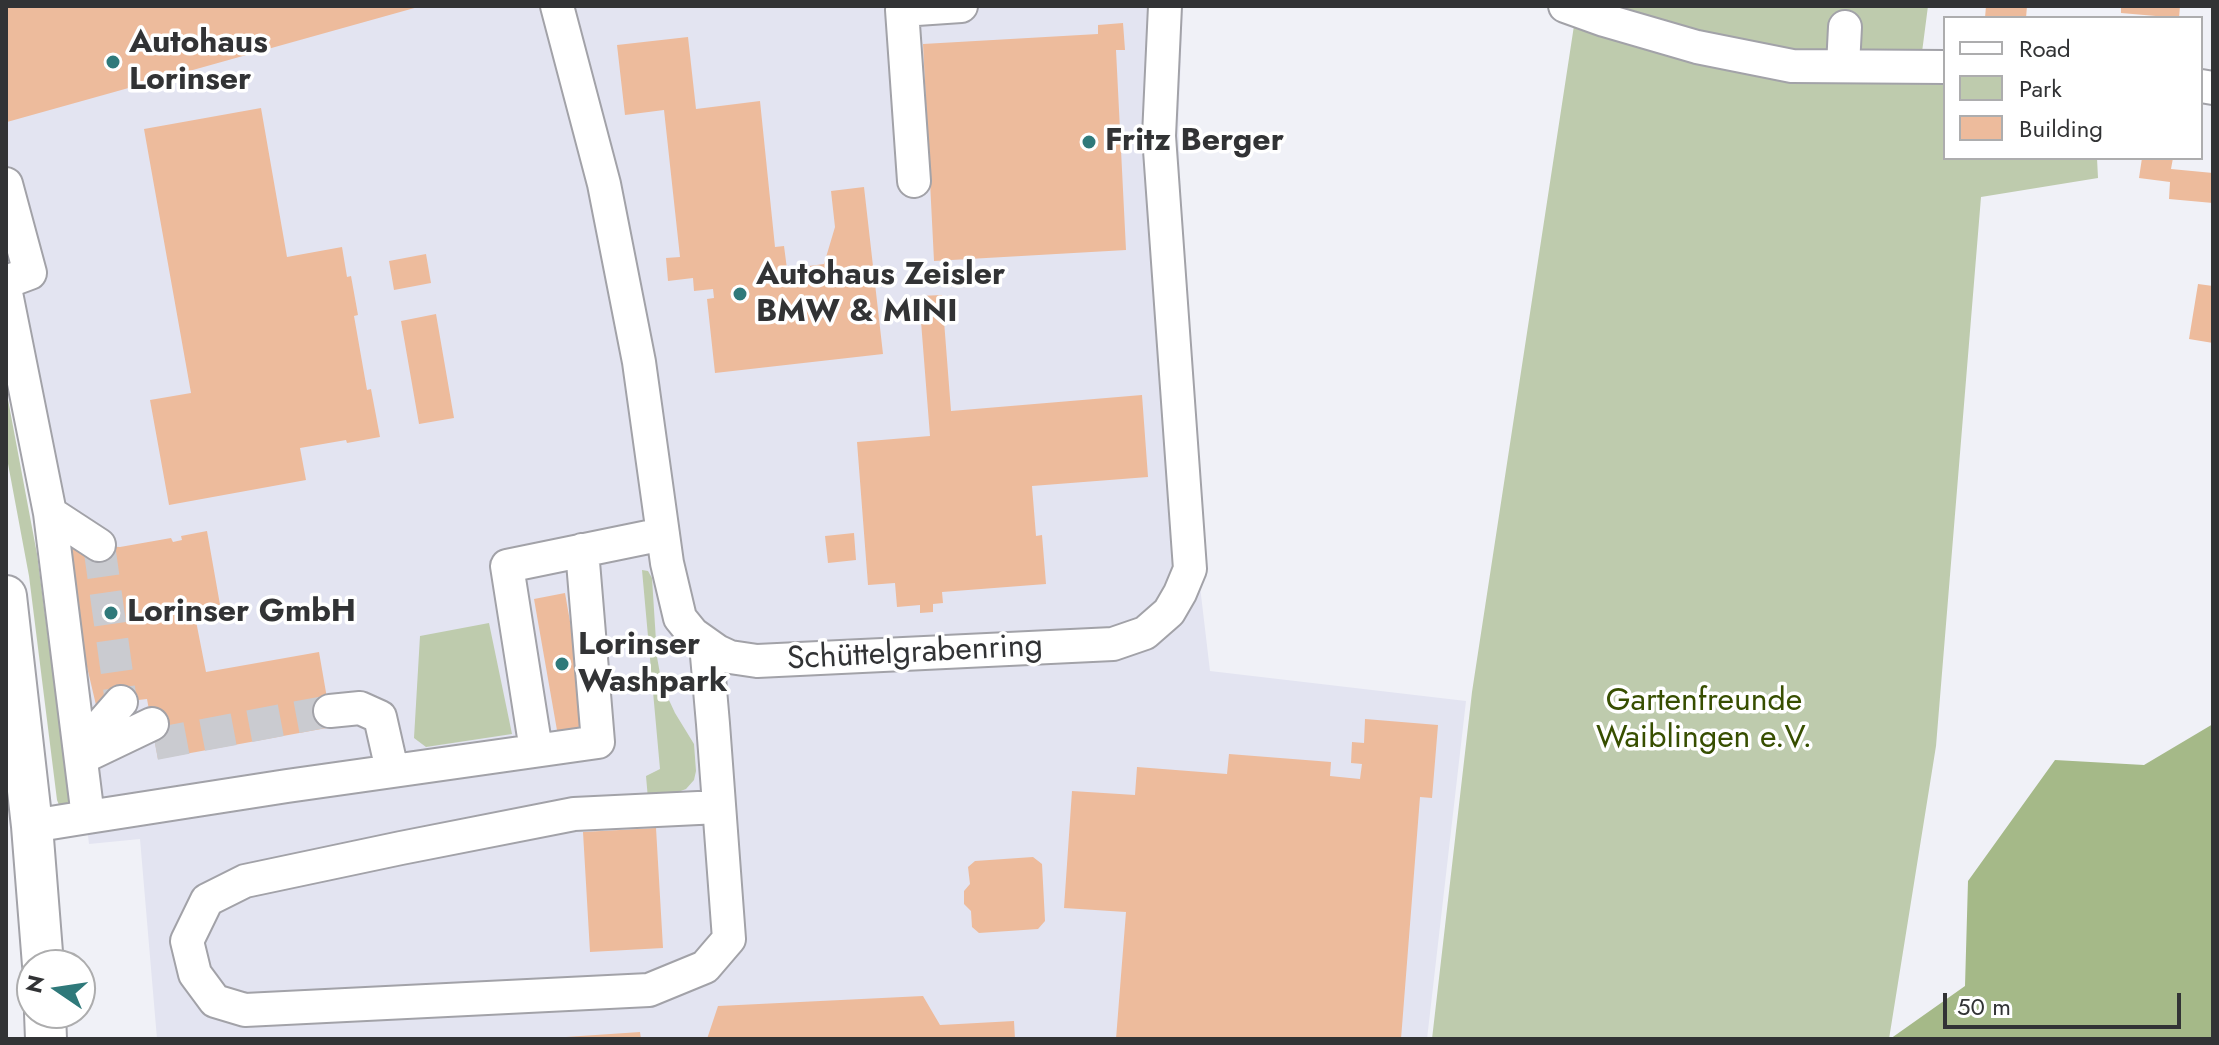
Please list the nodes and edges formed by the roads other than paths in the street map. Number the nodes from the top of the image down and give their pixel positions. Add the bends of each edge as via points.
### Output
1 (557, 6) edge
2 (961, 6) edge
3 (1165, 6) edge
4 (1565, 6) edge
5 (1845, 27) dead end
6 (1843, 66) junction
7 (1943, 67) edge
8 (914, 181) dead end
9 (6, 184) edge
10 (6, 282) edge
11 (6, 293) edge
12 (50, 513) junction
13 (663, 534) junction
14 (99, 545) dead end
15 (582, 550) junction
16 (6, 596) edge
17 (706, 644) junction
18 (121, 702) dead end
19 (349, 707) dead end
20 (154, 734) tunnel mouth
21 (536, 750) junction
22 (80, 753) junction
23 (392, 770) junction
24 (719, 807) junction
25 (88, 817) junction
26 (32, 826) junction
27 (42, 949) edge

1 - 13 street, Schüttelgrabenring via 604,184 639,362
2 - 8 street via 902,10
3 - 17 street, Schüttelgrabenring via 1159,136 1190,569 1169,612 1145,633 1113,644 757,661 730,657
4 - 6 street via 1697,47 1792,66
5 - 6 street
6 - 7 street
9 - 10 street via 30,273
11 - 12 street
12 - 14 street
12 - 22 street
13 - 15 street
13 - 17 street, Schüttelgrabenring via 680,618
15 - 21 street via 598,742
15 - 21 street via 507,566
16 - 26 main road
17 - 24 street
18 - 22 street
19 - 23 street
20 - 22 street
21 - 23 street
22 - 25 street
23 - 25 street
24 - 24 street via 729,939 705,967 649,990 245,1010 215,1001 195,974 187,941 207,900 245,881 574,814
25 - 26 street
26 - 27 main road

